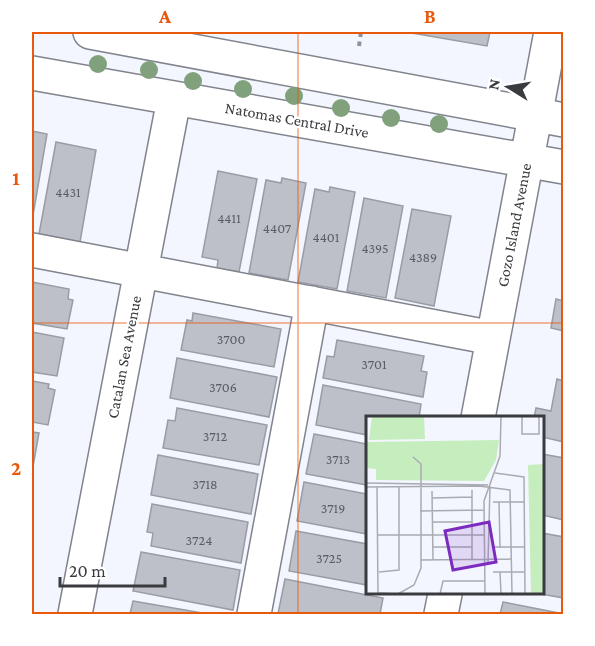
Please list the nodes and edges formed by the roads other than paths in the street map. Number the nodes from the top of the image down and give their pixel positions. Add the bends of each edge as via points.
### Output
1 (90, 32) edge
2 (551, 32) edge
3 (32, 74) edge
4 (174, 99) junction
5 (549, 118) edge
6 (527, 160) junction
7 (564, 166) edge
8 (32, 250) edge
9 (140, 271) junction
10 (312, 303) junction
11 (493, 338) junction
12 (478, 416) edge
13 (445, 595) edge
14 (75, 615) edge
15 (254, 615) edge
16 (441, 615) edge

1 - 5 street
2 - 5 street, Gozo Island Avenue
3 - 4 street, Natomas Central Drive
4 - 6 street, Natomas Central Drive
4 - 9 street, Catalan Sea Avenue
5 - 6 street, Gozo Island Avenue
6 - 7 street, Natomas Central Drive
6 - 11 street, Gozo Island Avenue
8 - 9 street
9 - 10 street
9 - 14 street, Catalan Sea Avenue
10 - 11 street
10 - 15 street
11 - 12 street, Gozo Island Avenue
13 - 16 street

